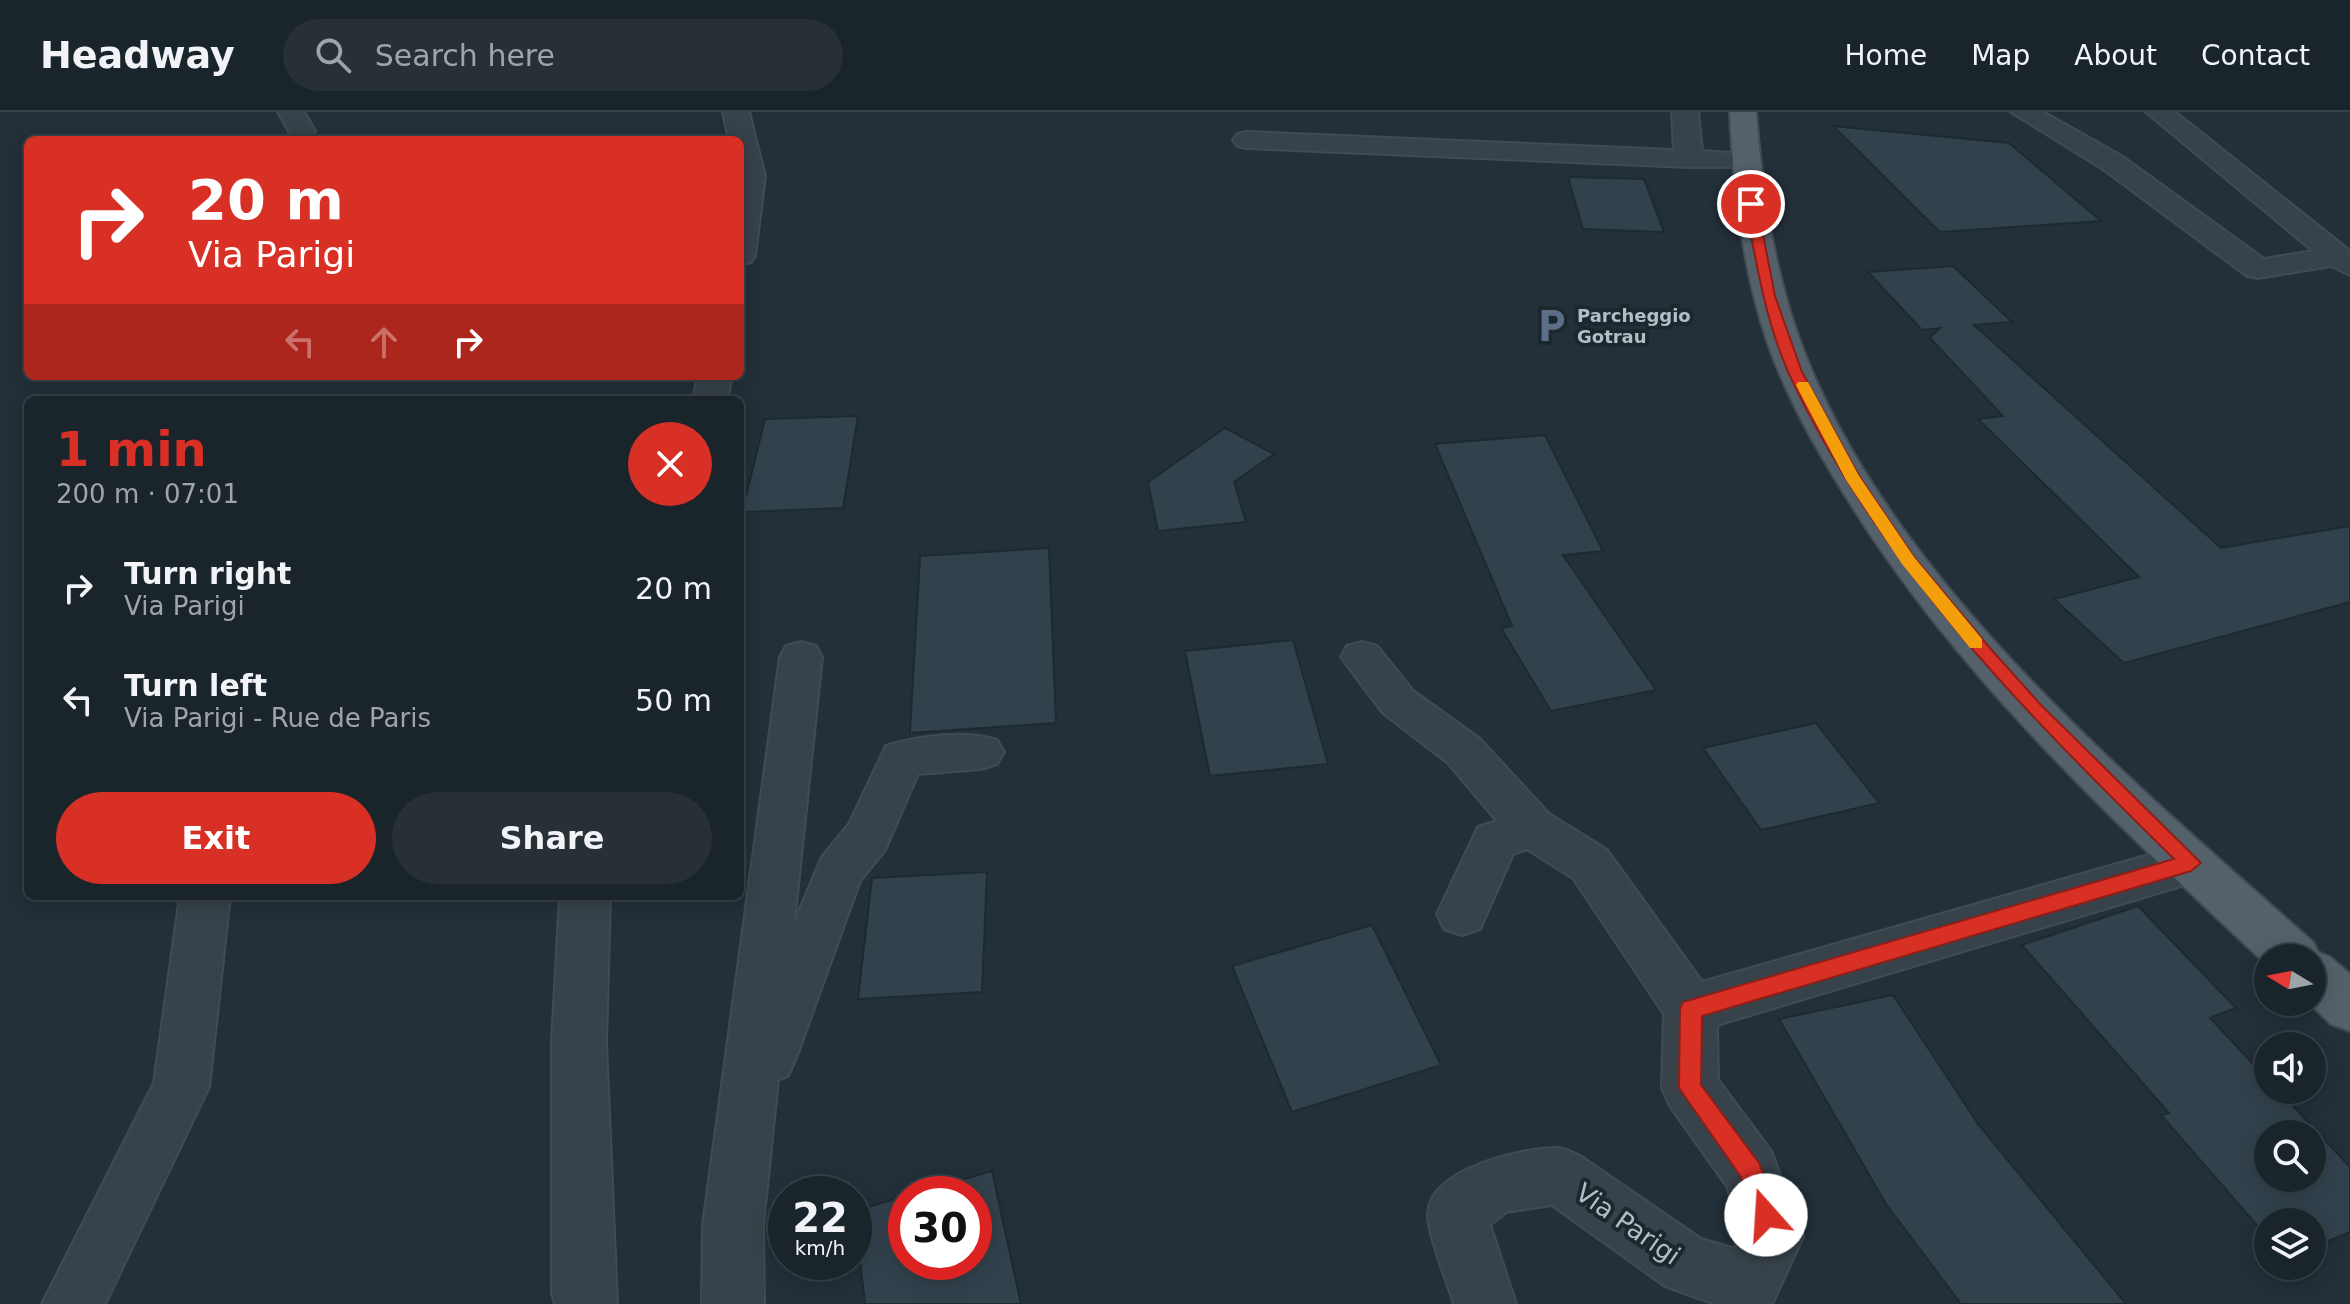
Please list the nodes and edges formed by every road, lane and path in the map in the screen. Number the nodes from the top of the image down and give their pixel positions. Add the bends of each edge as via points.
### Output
1 (736, 112) edge
2 (1685, 112) edge
3 (1743, 112) edge
4 (2024, 112) edge
5 (2159, 112) edge
6 (742, 136) edge
7 (1247, 140) dead end
8 (744, 146) edge
9 (1689, 159) junction
10 (2218, 160) junction
11 (1746, 161) junction
12 (2113, 163) junction
13 (744, 227) edge
14 (2343, 261) edge
15 (801, 657) dead end
16 (1362, 657) dead end
17 (981, 752) dead end
18 (1532, 828) junction
19 (2191, 863) junction
20 (204, 900) edge
21 (585, 900) edge
22 (1462, 914) dead end
23 (2280, 944) edge
24 (2326, 986) edge
25 (2350, 1007) edge
26 (1691, 1009) junction
27 (747, 1114) junction
28 (73, 1304) edge
29 (586, 1304) edge
30 (733, 1304) edge
31 (1485, 1304) edge

1 - 6 street
2 - 9 street
3 - 11 main road
4 - 12 street
5 - 10 street
7 - 9 street
8 - 13 street via 751,176
9 - 11 street
10 - 12 street
10 - 14 street
11 - 19 main road via 1769,296 1795,372 1852,477 1908,560 1967,633 2033,708
12 - 14 street via 2258,269
15 - 27 street
16 - 18 street via 1398,702 1464,751
17 - 27 street via 902,758 868,836 839,871
18 - 22 street via 1495,841
18 - 26 street via 1590,864
19 - 23 main road
19 - 26 street
20 - 28 street via 181,1087
21 - 29 street via 579,1042
24 - 25 main road
26 - 31 street, Via Parigi via 1690,1088 1751,1171 1773,1237 1750,1284 1686,1265 1560,1176 1494,1185 1457,1214
27 - 30 street via 733,1225

